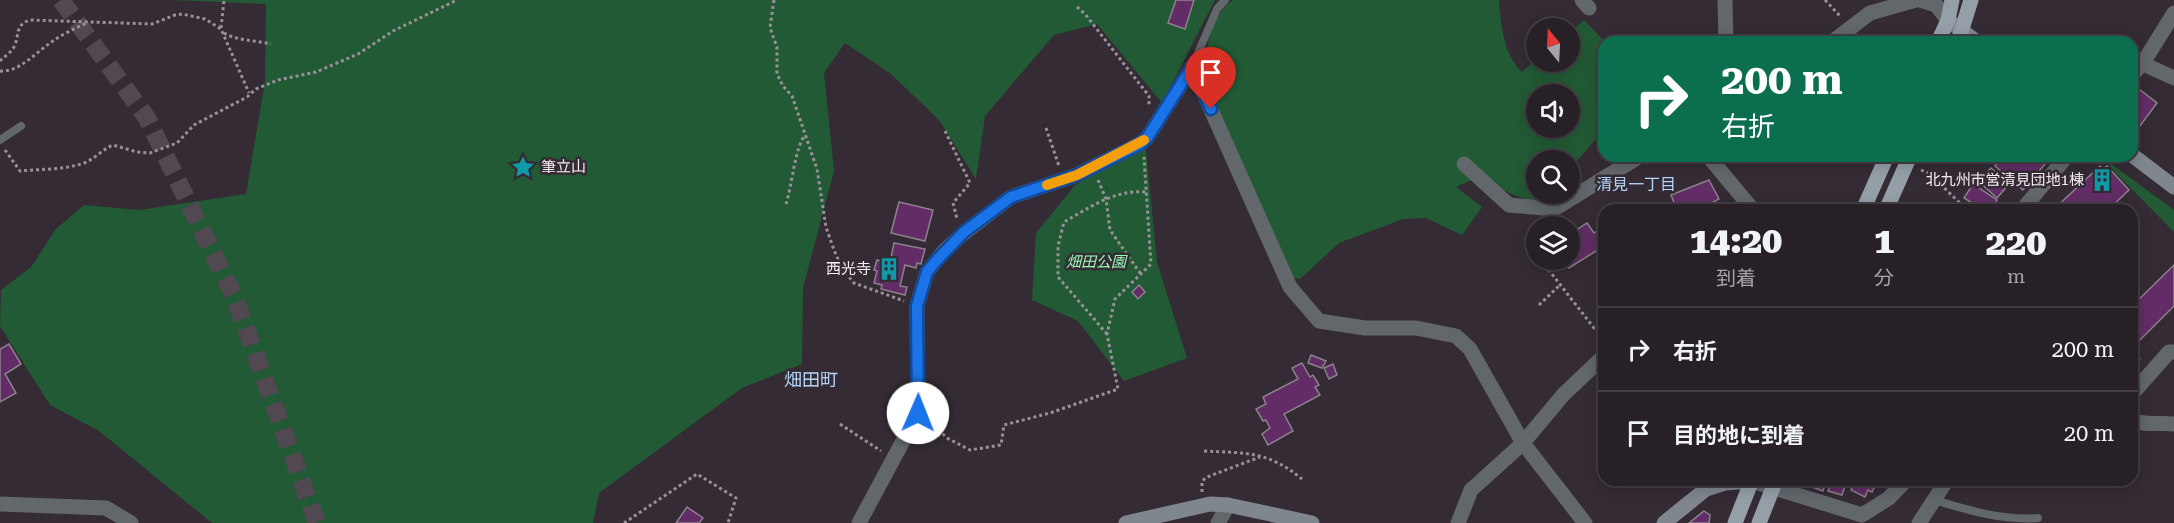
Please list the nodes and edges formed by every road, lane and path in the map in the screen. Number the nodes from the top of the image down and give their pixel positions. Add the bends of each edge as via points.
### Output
1 (224, 0) edge
2 (457, 0) edge
3 (774, 0) edge
4 (1225, 0) edge
5 (1725, 0) edge
6 (1825, 0) edge
7 (1918, 0) edge
8 (1952, 0) edge
9 (1971, 0) edge
10 (1077, 7) dead end
11 (2174, 13) edge
12 (1948, 20) junction
13 (88, 22) junction
14 (1850, 28) junction
15 (221, 31) junction
16 (1726, 36) edge
17 (1840, 36) edge
18 (1941, 36) edge
19 (1959, 36) edge
20 (1960, 36) edge
21 (271, 44) dead end
22 (0, 61) edge
23 (2142, 63) junction
24 (1192, 67) junction
25 (2138, 68) edge
26 (0, 71) edge
27 (2174, 78) edge
28 (249, 93) dead end
29 (21, 126) dead end
30 (1155, 126) junction
31 (1046, 128) dead end
32 (945, 131) dead end
33 (805, 134) junction
34 (0, 142) edge
35 (1140, 144) junction
36 (2138, 160) edge
37 (1630, 162) edge
38 (1713, 162) edge
39 (1884, 162) edge
40 (1907, 162) edge
41 (2062, 162) edge
42 (1464, 165) dead end
43 (1919, 169) dead end
44 (1063, 179) junction
45 (2174, 187) edge
46 (1146, 192) junction
47 (1106, 199) junction
48 (786, 204) dead end
49 (1748, 204) edge
50 (1866, 204) edge
51 (1889, 204) edge
52 (1961, 204) edge
53 (2027, 204) edge
54 (964, 232) junction
55 (1549, 270) edge
56 (1140, 274) junction
57 (1561, 284) junction
58 (1539, 305) dead end
59 (917, 306) junction
60 (1598, 328) edge
61 (1107, 334) junction
62 (2174, 352) edge
63 (1598, 362) edge
64 (2138, 387) edge
65 (918, 413) junction
66 (2138, 423) edge
67 (840, 424) dead end
68 (2174, 424) edge
69 (1523, 443) junction
70 (1204, 451) dead end
71 (1262, 456) junction
72 (893, 459) junction
73 (1302, 479) dead end
74 (1714, 486) edge
75 (1750, 486) edge
76 (1773, 486) edge
77 (1782, 486) edge
78 (1900, 486) edge
79 (1943, 486) edge
80 (1934, 500) junction
81 (0, 504) edge
82 (1228, 505) junction
83 (1205, 506) junction
84 (2038, 518) dead end
85 (131, 523) edge
86 (624, 523) edge
87 (728, 523) edge
88 (859, 523) edge
89 (1126, 523) edge
90 (1218, 523) edge
91 (1312, 523) edge
92 (1458, 523) edge
93 (1585, 523) edge
94 (1664, 523) edge
95 (1736, 523) edge
96 (1759, 523) edge
97 (1919, 523) edge

1 - 15 path
2 - 34 path via 393,31 358,54 316,72 256,89 247,98 194,125 177,143 150,153 113,145 80,165 20,171
3 - 33 path via 770,28 777,47 777,74 792,96
4 - 24 lane via 1213,16
5 - 16 street
6 - 14 path
7 - 12 street via 1936,5
7 - 14 street via 1870,13
8 - 12 main road
9 - 20 main road
10 - 30 path via 1149,96 1148,122
11 - 23 street
12 - 18 main road
12 - 19 street
13 - 15 path via 152,24 182,14 204,19
13 - 22 path via 22,22 13,49
13 - 26 path via 53,40 15,68
14 - 17 street
15 - 21 path via 234,39
15 - 28 path
23 - 25 street
23 - 27 street
24 - 30 street
24 - 69 street via 1290,287 1319,321 1365,328 1416,328 1456,336 1470,350
29 - 34 lane
30 - 35 street
31 - 44 path
32 - 54 path via 970,183 953,203
33 - 48 path
33 - 59 path via 817,169 826,227 842,268 854,283
35 - 44 street
35 - 46 path
36 - 45 street
37 - 42 street via 1554,209 1509,205
38 - 49 street
39 - 50 main road
40 - 51 main road
41 - 53 street
43 - 52 path via 1930,174
44 - 54 street via 1011,197
46 - 47 path
46 - 56 path via 1151,264
47 - 56 path via 1110,230
47 - 61 path via 1064,222 1058,246 1058,276
54 - 59 street via 927,272
55 - 57 path
56 - 61 path via 1115,298
57 - 58 path
57 - 60 path via 1594,328
59 - 65 street
61 - 65 path via 1118,389 1004,425 1002,445 970,450
62 - 64 street via 2169,352
63 - 69 street via 1563,395
65 - 72 street
66 - 68 street
67 - 72 path
69 - 92 street via 1472,490
69 - 93 street
70 - 71 path
71 - 73 path via 1285,465
71 - 83 path via 1202,481
72 - 88 street
74 - 94 street
75 - 95 main road
76 - 96 main road
77 - 78 street via 1862,515
79 - 80 street
80 - 84 lane via 1971,511
80 - 97 street
81 - 85 street via 106,508
82 - 83 street
82 - 90 street
82 - 91 street
83 - 89 street
86 - 87 path via 697,474 736,498

